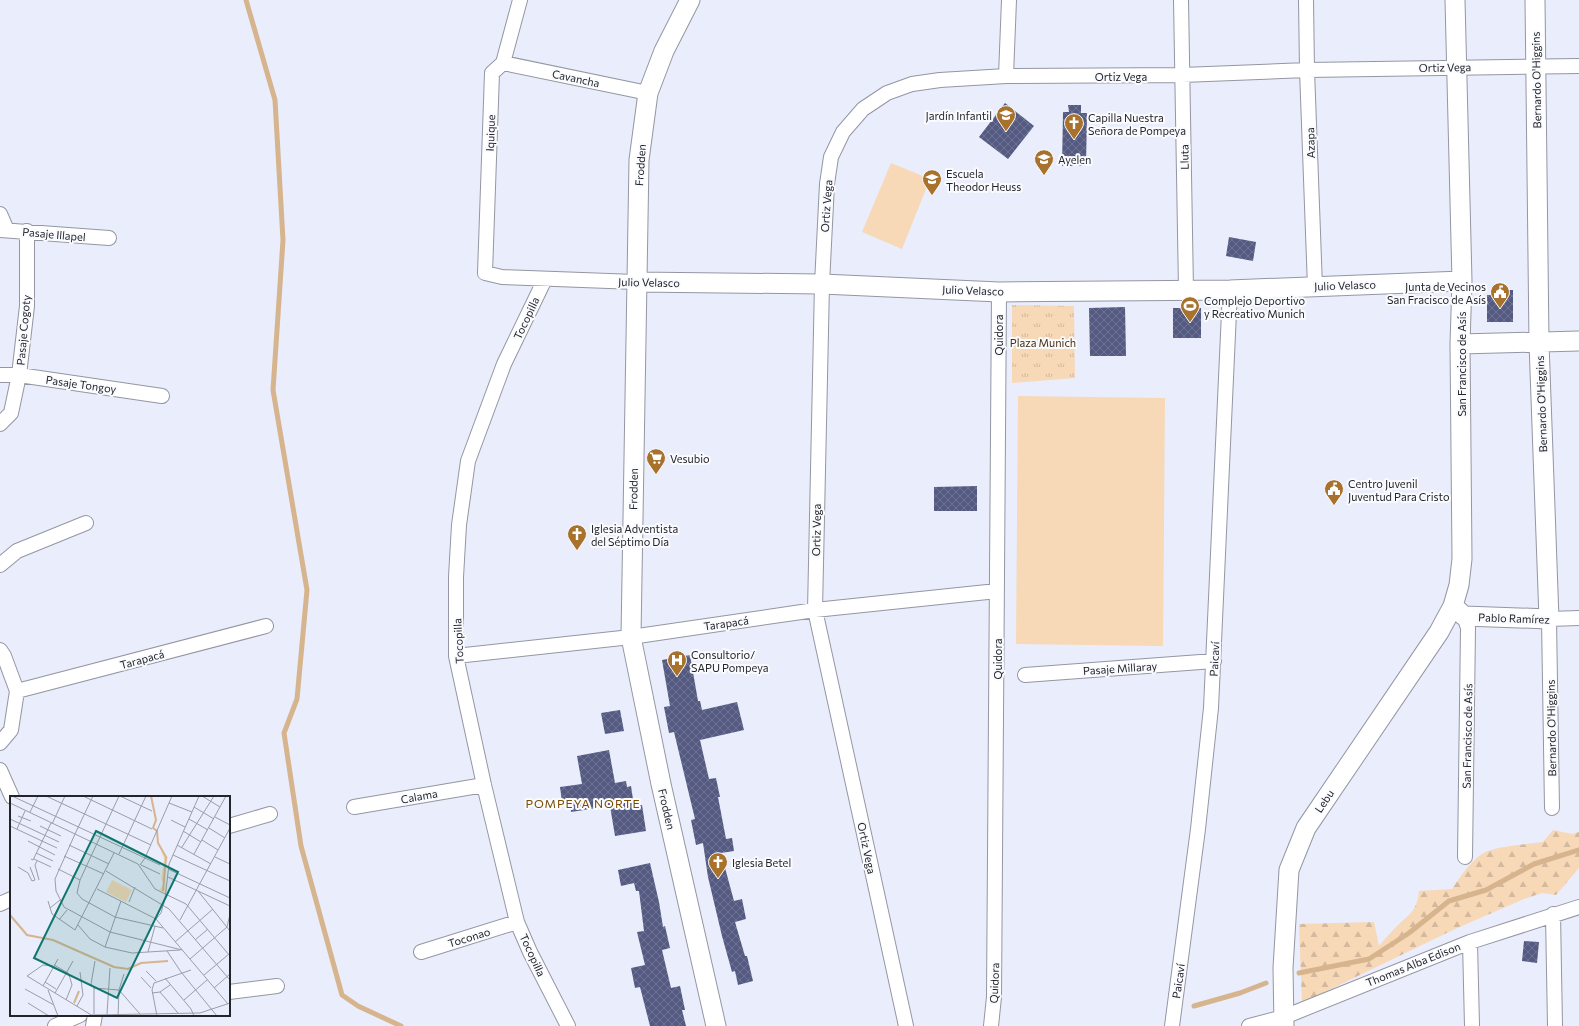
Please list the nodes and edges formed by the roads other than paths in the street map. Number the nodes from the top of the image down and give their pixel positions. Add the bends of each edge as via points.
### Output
1 (520, 0) edge
2 (690, 0) edge
3 (1009, 0) edge
4 (1181, 0) edge
5 (1306, 0) edge
6 (1455, 0) edge
7 (1535, 0) edge
8 (503, 63) junction
9 (1536, 66) junction
10 (1579, 66) edge
11 (1456, 67) junction
12 (1307, 70) junction
13 (1182, 75) junction
14 (1006, 76) junction
15 (648, 93) junction
16 (0, 214) edge
17 (3, 230) edge
18 (27, 231) junction
19 (109, 238) dead end
20 (485, 273) joint
21 (545, 279) junction
22 (1462, 281) junction
23 (636, 282) junction
24 (822, 284) junction
25 (1315, 287) junction
26 (1186, 290) junction
27 (1230, 290) junction
28 (999, 292) junction
29 (1579, 341) edge
30 (1539, 342) junction
31 (1460, 344) junction
32 (0, 375) edge
33 (19, 375) junction
34 (162, 396) dead end
35 (0, 424) edge
36 (86, 523) dead end
37 (0, 565) edge
38 (996, 591) junction
39 (815, 610) junction
40 (1458, 611) junction
41 (1579, 618) edge
42 (1549, 619) junction
43 (266, 626) dead end
44 (631, 637) junction
45 (0, 650) edge
46 (456, 656) junction
47 (1214, 661) junction
48 (1025, 675) dead end
49 (17, 691) junction
50 (0, 743) edge
51 (0, 770) edge
52 (484, 785) junction
53 (12, 796) edge
54 (354, 807) dead end
55 (1552, 808) dead end
56 (270, 814) dead end
57 (230, 826) edge
58 (1465, 857) dead end
59 (10, 899) edge
60 (0, 904) edge
61 (1579, 907) edge
62 (1552, 914) junction
63 (517, 922) junction
64 (1470, 942) junction
65 (421, 952) dead end
66 (277, 986) dead end
67 (230, 992) edge
68 (78, 1016) edge
69 (95, 1016) edge
70 (1284, 1021) edge
71 (55, 1026) edge
72 (93, 1026) edge
73 (568, 1026) edge
74 (716, 1026) edge
75 (906, 1026) edge
76 (991, 1026) edge
77 (1172, 1026) edge
78 (1249, 1026) edge
79 (1472, 1026) edge
80 (1555, 1026) edge

1 - 8 street, Iquique
2 - 15 main road, Frodden via 664,51
3 - 14 street
4 - 13 street, Lluta
5 - 12 street, Azapa
6 - 11 main road, San Francisco de Asís
7 - 9 main road, Bernardo O'Higgins
8 - 15 street, Cavancha
8 - 20 street, Iquique via 492,73
9 - 10 street, Ortiz Vega
9 - 11 street, Ortiz Vega
9 - 30 main road, Bernardo O'Higgins
11 - 12 street, Ortiz Vega
11 - 22 main road, San Francisco de Asís
12 - 13 street, Ortiz Vega
12 - 25 street, Azapa
13 - 14 street, Ortiz Vega
13 - 26 street, Lluta
14 - 24 street, Ortiz Vega via 912,84 887,93 863,109 843,132 831,158 827,184
15 - 23 main road, Frodden via 639,160
16 - 17 street
17 - 18 street, Pasaje Illapel
18 - 19 street, Pasaje Illapel
18 - 33 street, Pasaje Cogoty via 27,306
20 - 21 street, Julio Velasco via 502,277
21 - 23 street, Julio Velasco
21 - 46 street, Tocopilla via 504,364 468,461 459,525
22 - 25 main road, Julio Velasco
22 - 31 main road, San Francisco de Asís
23 - 24 main road, Julio Velasco
23 - 44 main road, Frodden
24 - 28 main road, Julio Velasco
24 - 39 street, Ortiz Vega
25 - 27 main road, Julio Velasco
26 - 27 main road, Julio Velasco
26 - 28 main road, Julio Velasco
27 - 47 street, Paicaví
28 - 38 street, Quidora
29 - 30 main road
30 - 31 main road
30 - 42 main road, Bernardo O'Higgins
31 - 40 main road, San Francisco de Asís via 1462,559
32 - 33 street, Pasaje Tongoy
33 - 34 street, Pasaje Tongoy
33 - 35 street, Pasaje Cogoty via 10,413
36 - 37 street via 17,551
38 - 39 street, Tarapacá
38 - 76 street, Quidora via 994,997
39 - 44 street, Tarapacá
39 - 75 street, Ortiz Vega
40 - 42 main road, Pablo Ramírez
40 - 58 street, San Francisco de Asís via 1468,628
40 - 70 main road, Lebu via 1418,663 1306,828 1288,870 1283,968
41 - 42 street, Pablo Ramírez
42 - 55 street, Bernardo O'Higgins
43 - 49 street, Tarapacá
44 - 46 street, Tarapacá
44 - 74 main road, Frodden
45 - 49 street
46 - 52 street, Tocopilla
47 - 48 street, Pasaje Millaray
47 - 77 street, Paicaví via 1198,830
49 - 50 street via 11,730
51 - 53 street
52 - 54 street, Calama
52 - 63 street, Tocopilla
56 - 57 street
59 - 60 street
61 - 62 street, Thomas Alba Edison
62 - 64 street, Thomas Alba Edison
62 - 80 street
63 - 65 street, Toconao
63 - 73 street, Tocopilla
64 - 70 street, Thomas Alba Edison
64 - 79 street
66 - 67 street
68 - 71 street
69 - 72 street
70 - 78 street, Thomas Alba Edison

